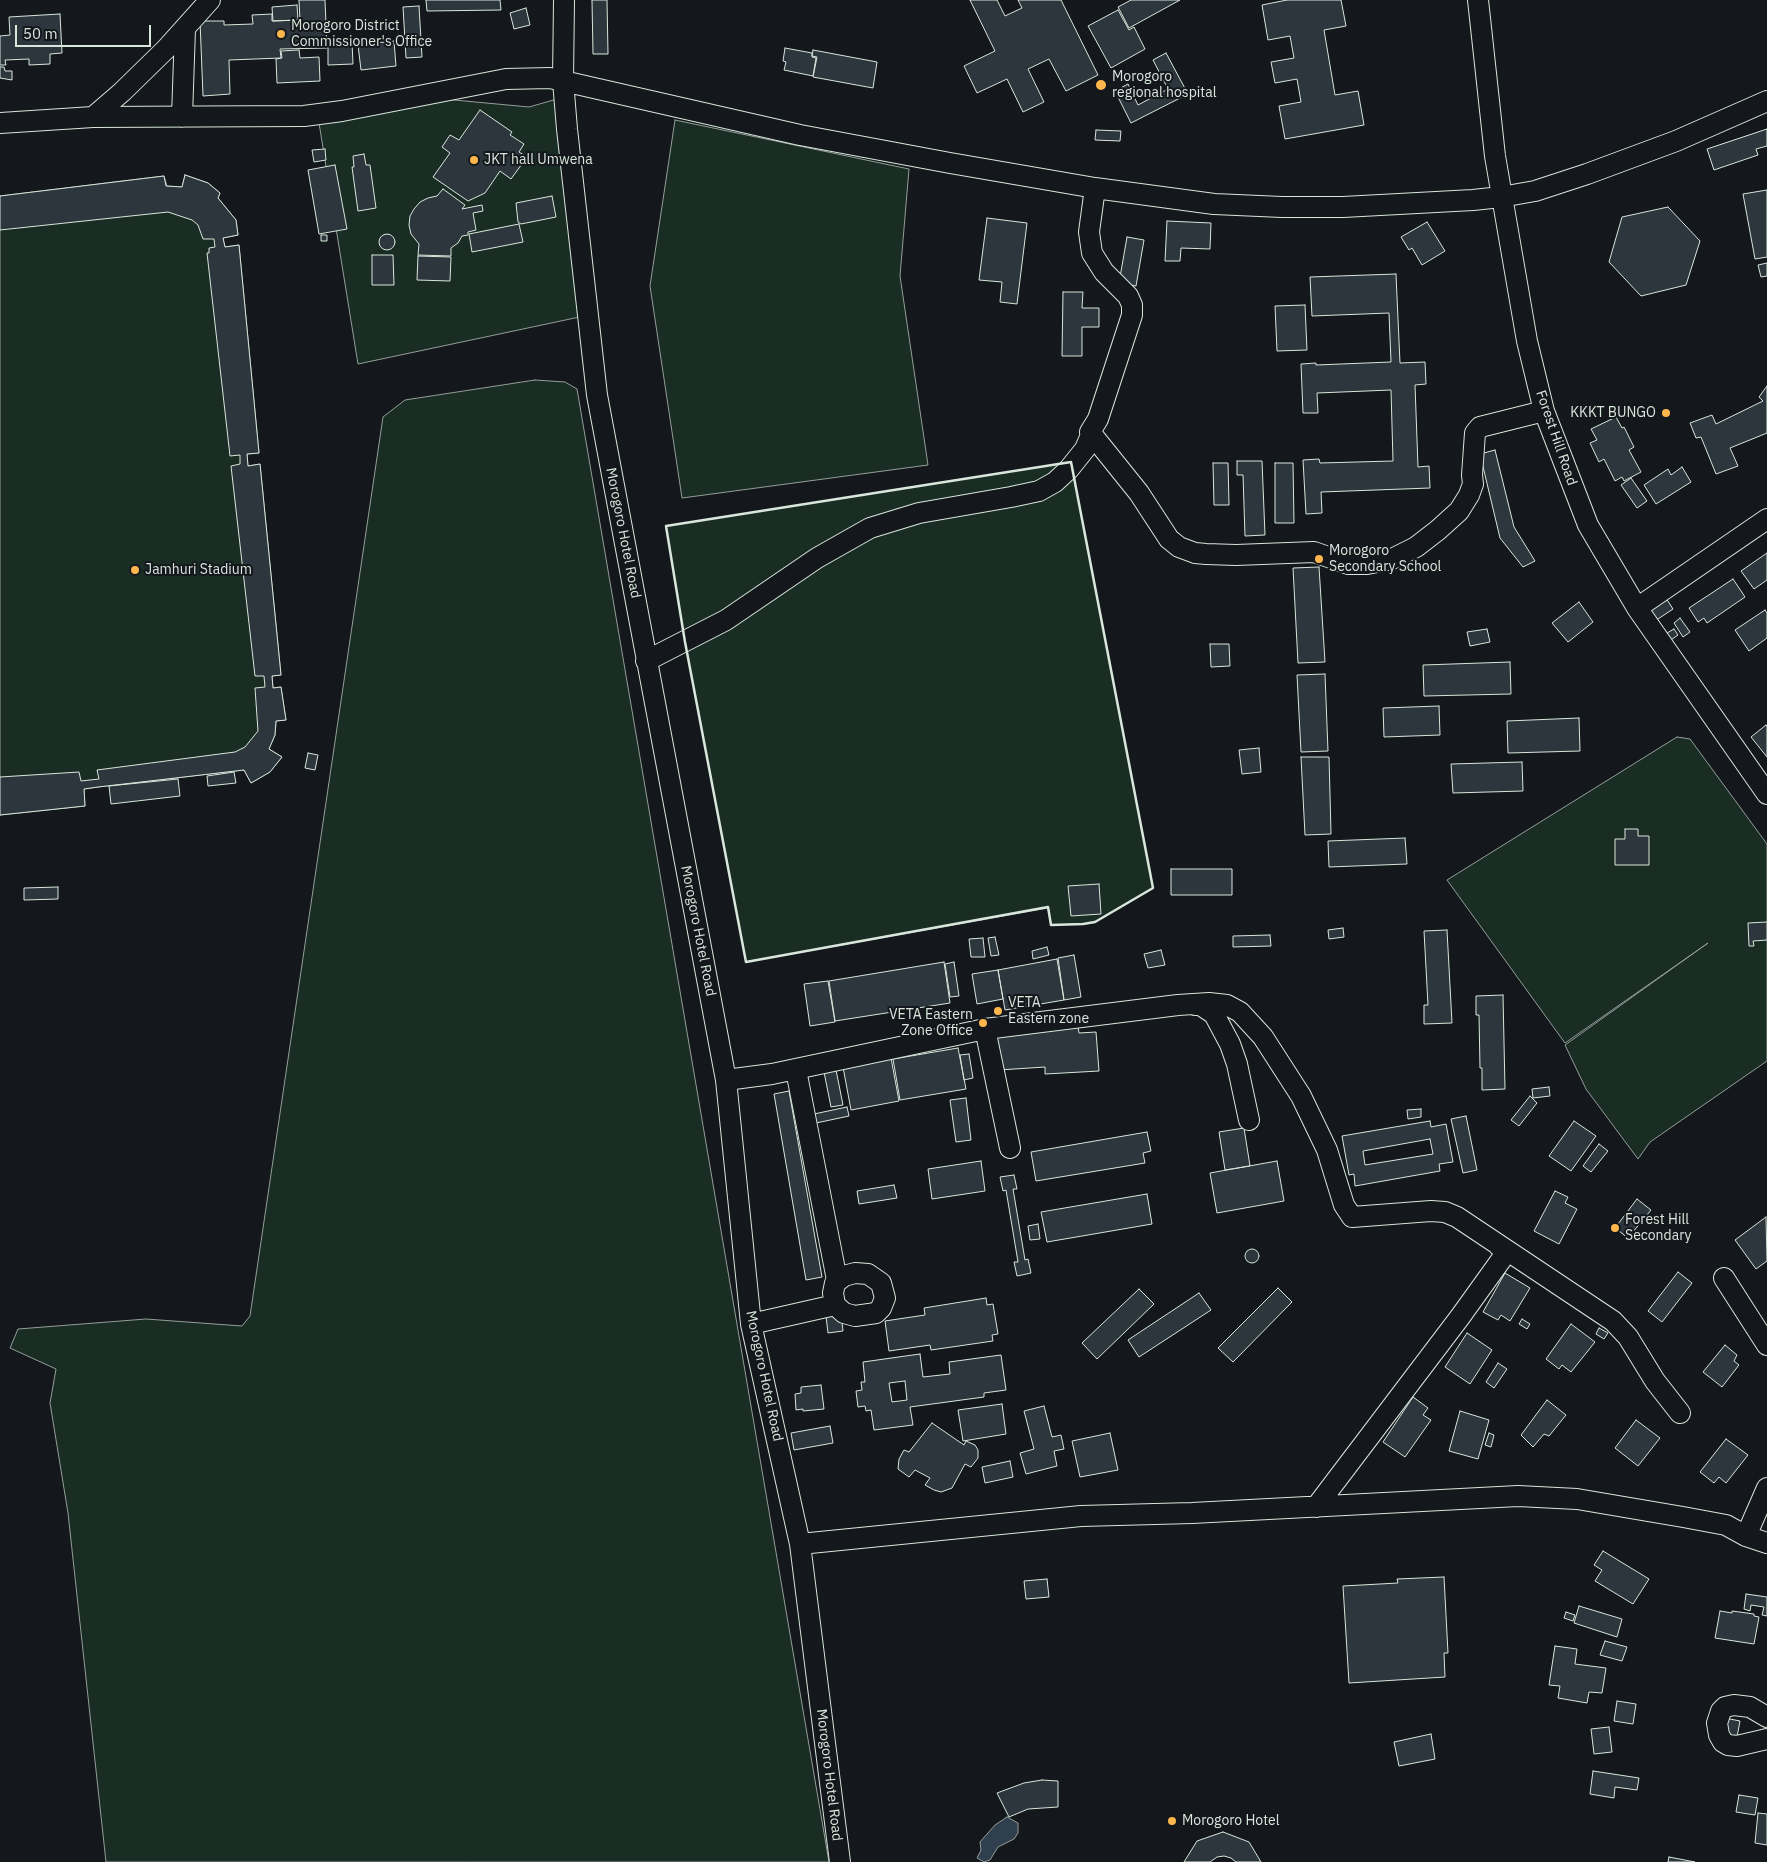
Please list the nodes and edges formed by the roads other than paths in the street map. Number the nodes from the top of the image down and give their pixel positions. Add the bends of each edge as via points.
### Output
1 (210, 0) edge
2 (564, 0) edge
3 (1478, 0) edge
4 (185, 29) junction
5 (563, 81) junction
6 (1767, 101) edge
7 (94, 117) junction
8 (182, 117) junction
9 (0, 123) edge
10 (1095, 188) junction
11 (1502, 197) junction
12 (1544, 412) junction
13 (1090, 432) junction
14 (1767, 519) edge
15 (1637, 608) junction
16 (646, 661) junction
17 (1767, 794) edge
18 (1178, 1005) junction
19 (985, 1029) junction
20 (796, 1070) junction
21 (726, 1080) junction
22 (1249, 1120) dead end
23 (1010, 1148) dead end
24 (1498, 1245) junction
25 (1724, 1278) dead end
26 (837, 1280) junction
27 (836, 1304) junction
28 (751, 1324) junction
29 (1767, 1345) edge
30 (1680, 1413) dead end
31 (1767, 1488) edge
32 (1316, 1507) junction
33 (1746, 1536) junction
34 (1767, 1542) edge
35 (800, 1544) junction
36 (1767, 1717) edge
37 (1767, 1739) edge
38 (840, 1862) edge

1 - 4 street
2 - 5 street, Morogoro Hotel Road
3 - 11 street, Forest Hill Road via 1489,114
4 - 7 street
4 - 8 street
5 - 8 street via 506,79 304,116
5 - 10 street via 800,135
5 - 16 street, Morogoro Hotel Road via 597,395
6 - 11 street via 1604,168 1535,191
7 - 8 street
7 - 9 street
10 - 11 street via 1214,204 1282,207 1406,205
10 - 13 street via 1089,232 1092,253 1104,272 1128,296 1132,314 1098,419
11 - 12 street, Forest Hill Road via 1527,341
12 - 13 street via 1480,427 1475,438 1473,484 1459,511 1416,547 1392,559 1366,564 1348,564 1314,552 1206,554 1179,547 1169,539 1139,493
12 - 15 street, Forest Hill Road via 1588,525
13 - 16 street via 1085,449 1052,484 1023,495 919,513 870,528 817,558 726,620
14 - 15 street
15 - 17 street, Forest Hill Road
16 - 21 street, Morogoro Hotel Road
18 - 19 street
18 - 22 street via 1199,1004 1214,1014 1237,1064
18 - 24 street via 1228,1005 1240,1012 1263,1037 1312,1118 1332,1163 1344,1206 1352,1217 1445,1212
19 - 20 street
19 - 23 street
20 - 21 street
20 - 26 street
21 - 28 street, Morogoro Hotel Road
24 - 30 street via 1613,1320
24 - 32 street via 1506,1253
25 - 29 street
26 - 27 street via 833,1289
26 - 27 street via 848,1274 868,1274 881,1283 885,1298 880,1310 864,1316 844,1313
27 - 28 street
28 - 35 street, Morogoro Hotel Road
31 - 33 street
32 - 33 street via 1473,1497 1577,1499 1726,1526
32 - 35 street via 1081,1516
33 - 34 street
35 - 38 street, Morogoro Hotel Road
36 - 37 street via 1750,1707 1732,1705 1720,1711 1717,1723 1719,1735 1728,1745

